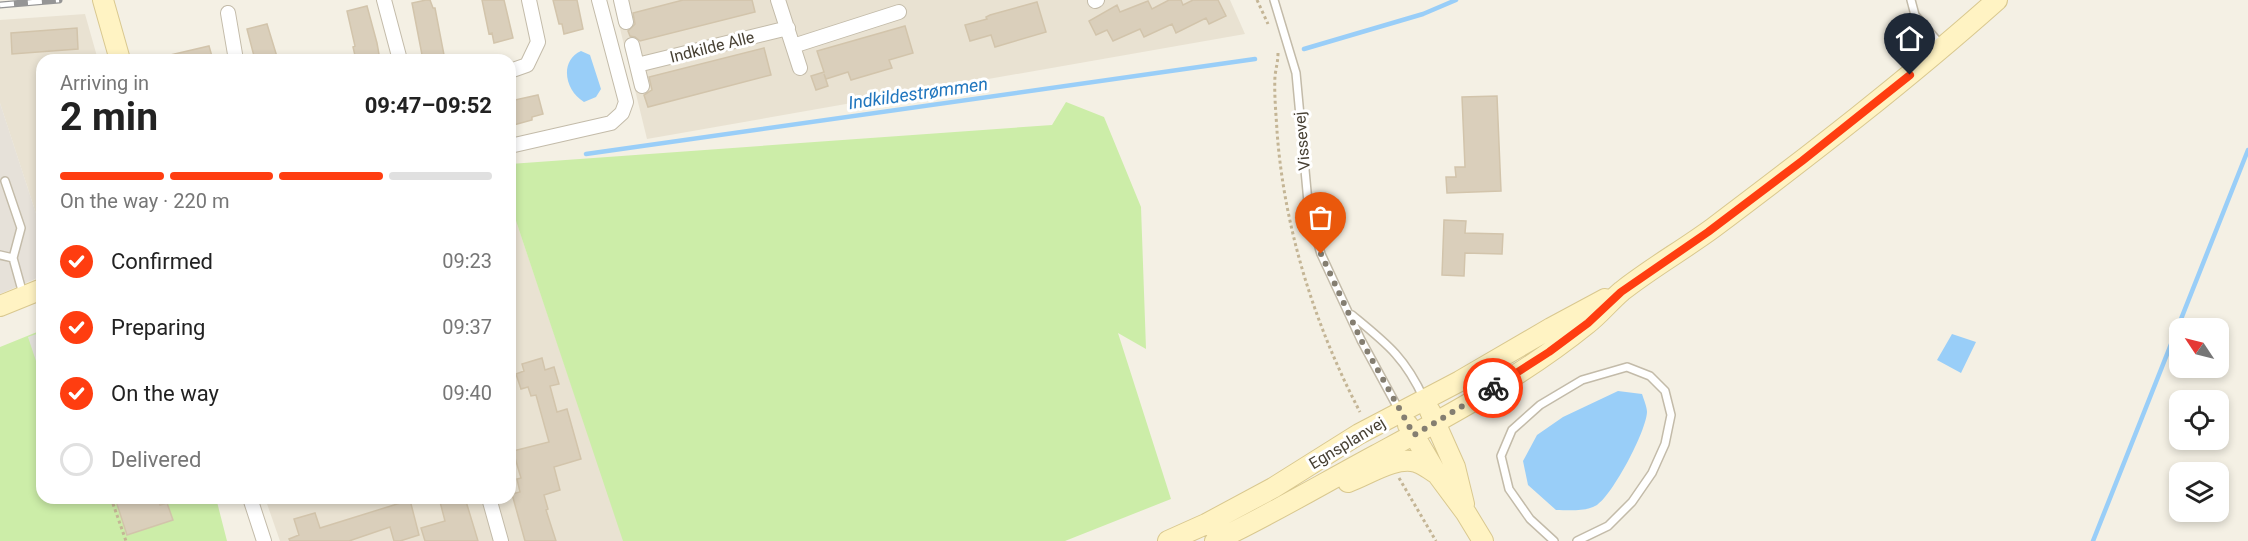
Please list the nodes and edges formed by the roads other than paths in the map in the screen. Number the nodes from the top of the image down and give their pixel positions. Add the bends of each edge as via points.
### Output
1 (103, 0) edge
2 (384, 0) edge
3 (529, 0) edge
4 (599, 0) edge
5 (778, 0) edge
6 (1275, 0) edge
7 (1911, 0) edge
8 (1997, 0) edge
9 (624, 1) edge
10 (899, 12) dead end
11 (228, 13) dead end
12 (626, 22) dead end
13 (788, 28) junction
14 (632, 45) dead end
15 (793, 46) junction
16 (1943, 47) junction
17 (118, 54) edge
18 (235, 54) edge
19 (398, 54) edge
20 (637, 65) junction
21 (800, 68) dead end
22 (516, 69) edge
23 (642, 86) dead end
24 (516, 145) edge
25 (5, 181) dead end
26 (0, 255) edge
27 (13, 258) junction
28 (33, 292) edge
29 (1621, 292) junction
30 (0, 306) edge
31 (1350, 313) junction
32 (1430, 411) junction
33 (1401, 412) junction
34 (1414, 435) junction
35 (1437, 474) junction
36 (252, 504) edge
37 (491, 504) edge
38 (1281, 508) junction
39 (1466, 513) junction
40 (264, 541) edge
41 (501, 541) edge
42 (1168, 541) edge
43 (1215, 541) edge
44 (1483, 541) edge
45 (1554, 541) edge
46 (1577, 541) edge

1 - 17 main road
2 - 19 street
3 - 22 street via 538,42 527,65
4 - 24 street via 626,102 622,113 611,123
5 - 13 street
6 - 31 lane, Vissevej via 1296,73 1309,213 1321,254
7 - 16 lane via 1915,15
8 - 16 main road, Egnsplanvej
9 - 12 street
10 - 15 street
11 - 18 street
13 - 15 street
13 - 20 street, Indkilde Alle
14 - 20 street
15 - 21 street
16 - 29 main road, Egnsplanvej via 1802,161
20 - 23 street
25 - 27 lane via 21,228
26 - 27 lane
27 - 28 lane
28 - 30 main road
29 - 32 main road, Egnsplanvej via 1551,328
29 - 32 main road, Egnsplanvej via 1588,323 1510,378
31 - 32 lane, Vissevej via 1400,357
31 - 33 lane, Vissevej
32 - 33 main road, Egnsplanvej
32 - 34 main road, Egnsplanvej
32 - 39 main road, Vissevej via 1455,467
33 - 34 main road, Vissevej
33 - 42 main road, Egnsplanvej via 1273,488
34 - 35 main road, Vissevej
34 - 38 main road, Egnsplanvej
35 - 38 main road via 1405,460
35 - 39 main road, Vissevej
36 - 40 street
37 - 41 street
38 - 43 main road, Egnsplanvej
39 - 44 main road, Vissevej
45 - 46 lane via 1530,519 1509,489 1501,456 1512,430 1540,405 1582,380 1627,367 1650,376 1665,391 1671,415 1665,444 1652,473 1632,502 1608,526

